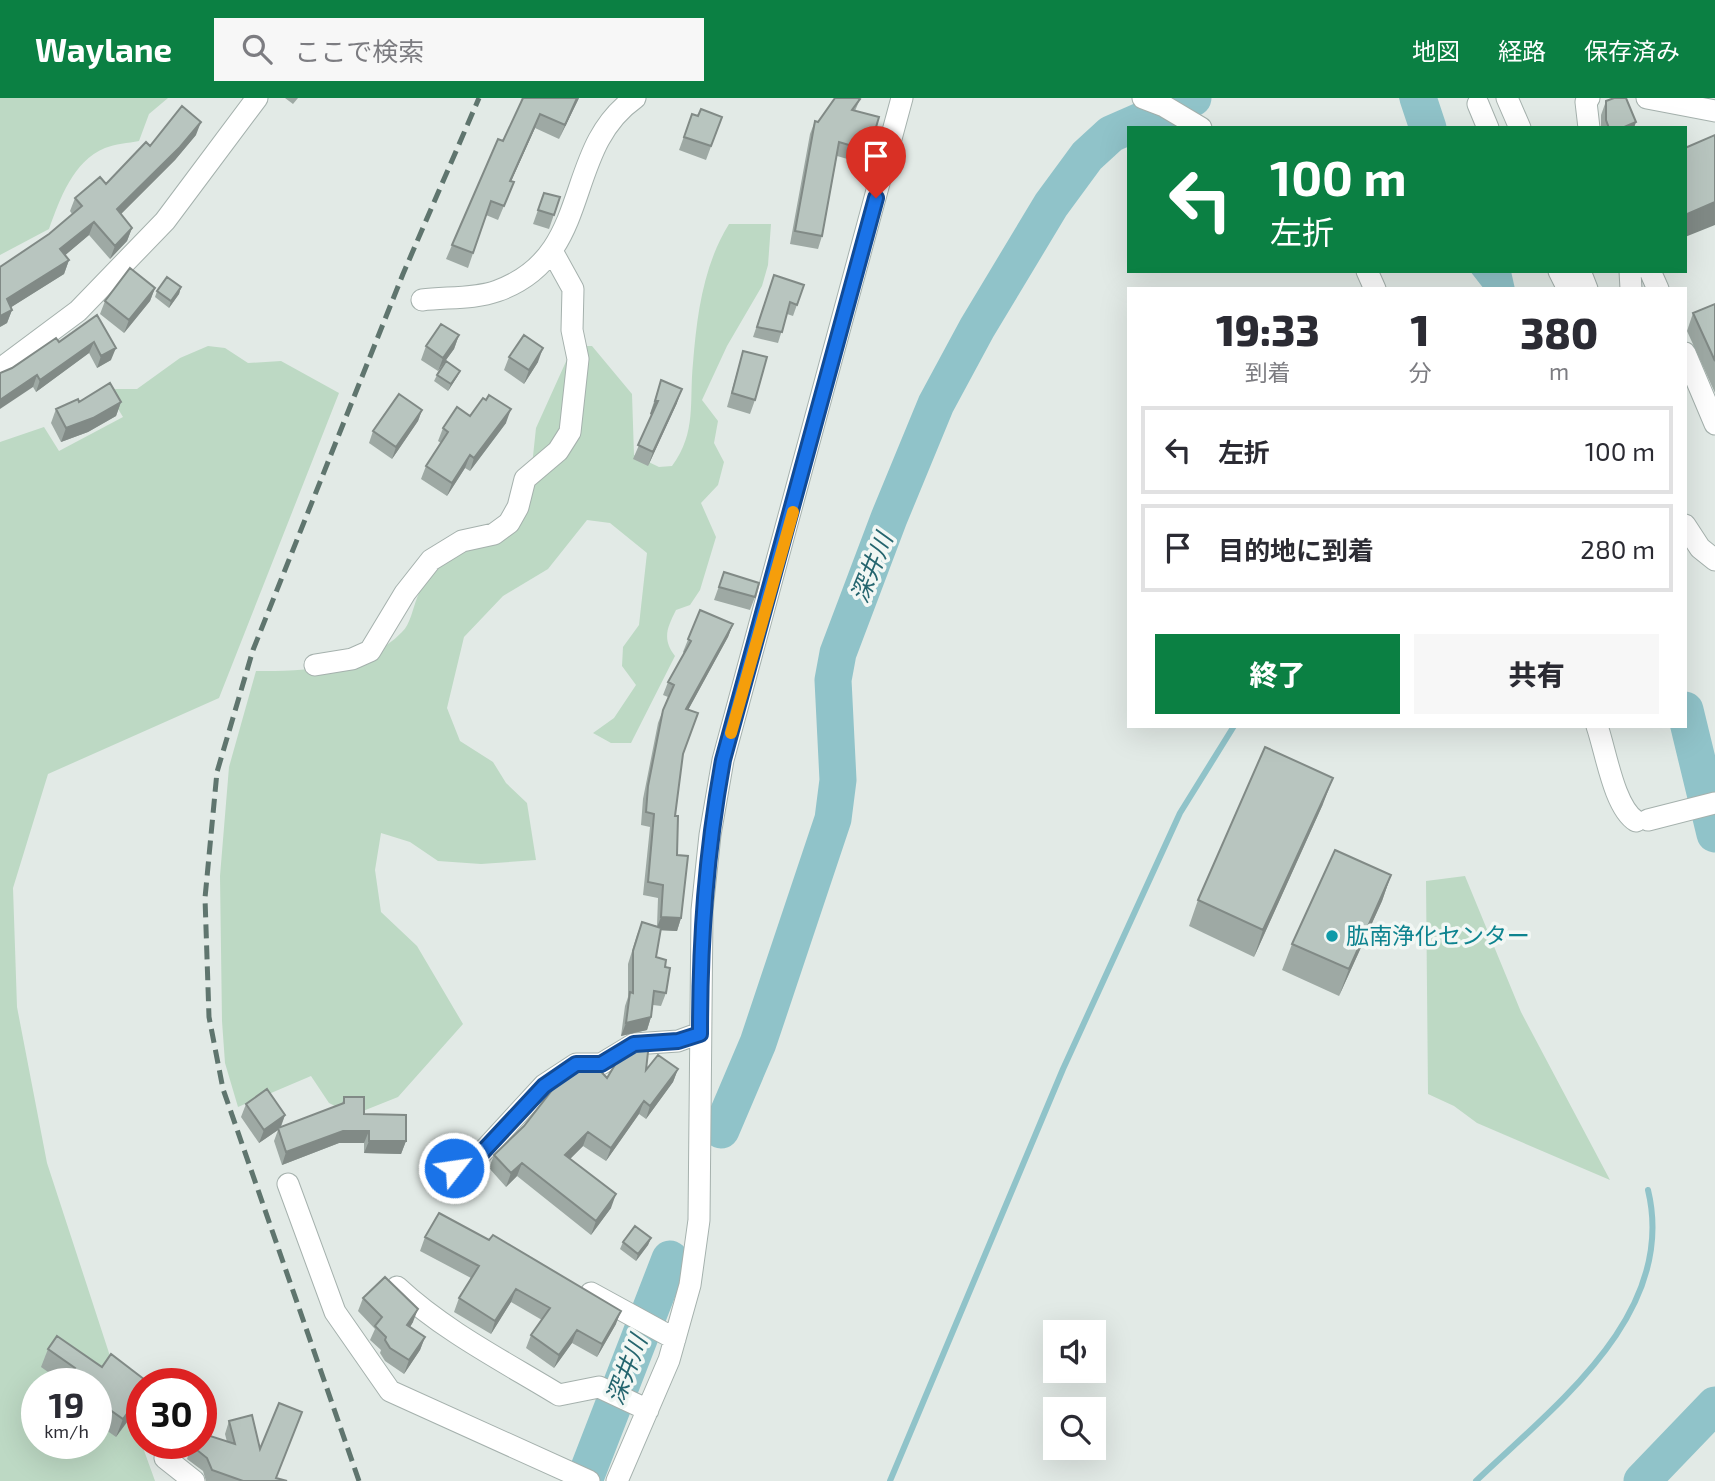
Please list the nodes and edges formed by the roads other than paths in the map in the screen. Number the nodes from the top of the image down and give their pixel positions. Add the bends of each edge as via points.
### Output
1 (257, 98) edge
2 (635, 98) edge
3 (902, 98) edge
4 (1143, 98) edge
5 (1507, 98) edge
6 (1589, 98) edge
7 (1647, 98) edge
8 (1478, 104) dead end
9 (1715, 111) edge
10 (1198, 126) edge
11 (1487, 126) edge
12 (1519, 126) edge
13 (1589, 126) edge
14 (552, 251) junction
15 (422, 300) dead end
16 (1687, 358) edge
17 (0, 369) edge
18 (1715, 424) edge
19 (1687, 528) edge
20 (1715, 563) edge
21 (1715, 572) edge
22 (315, 665) dead end
23 (1598, 728) edge
24 (1715, 803) edge
25 (700, 1034) junction
26 (433, 1176) dead end
27 (288, 1184) dead end
28 (570, 1281) edge
29 (397, 1287) edge
30 (675, 1339) junction
31 (648, 1410) junction
32 (166, 1459) edge
33 (194, 1481) edge
34 (589, 1481) edge
35 (617, 1481) edge

1 - 17 street via 155,231 78,311
2 - 14 street via 619,109 591,153
3 - 25 street via 723,760 702,910
4 - 10 street
5 - 12 street
6 - 13 street
7 - 9 street
8 - 11 street
14 - 15 street via 545,263 495,292
14 - 22 street via 573,289 572,330 578,359 570,432 558,451 525,479 509,523 494,534 462,541 431,560 370,651
16 - 18 street
19 - 20 street
20 - 21 street
23 - 24 street via 1627,815 1642,821
25 - 26 street via 678,1041 634,1044 601,1064 576,1064 544,1086 475,1160
25 - 30 street via 699,1220 690,1285
27 - 34 street via 335,1312 390,1391
28 - 30 street
29 - 31 street via 437,1319 559,1395 598,1387
30 - 31 street
31 - 35 street
32 - 33 street

